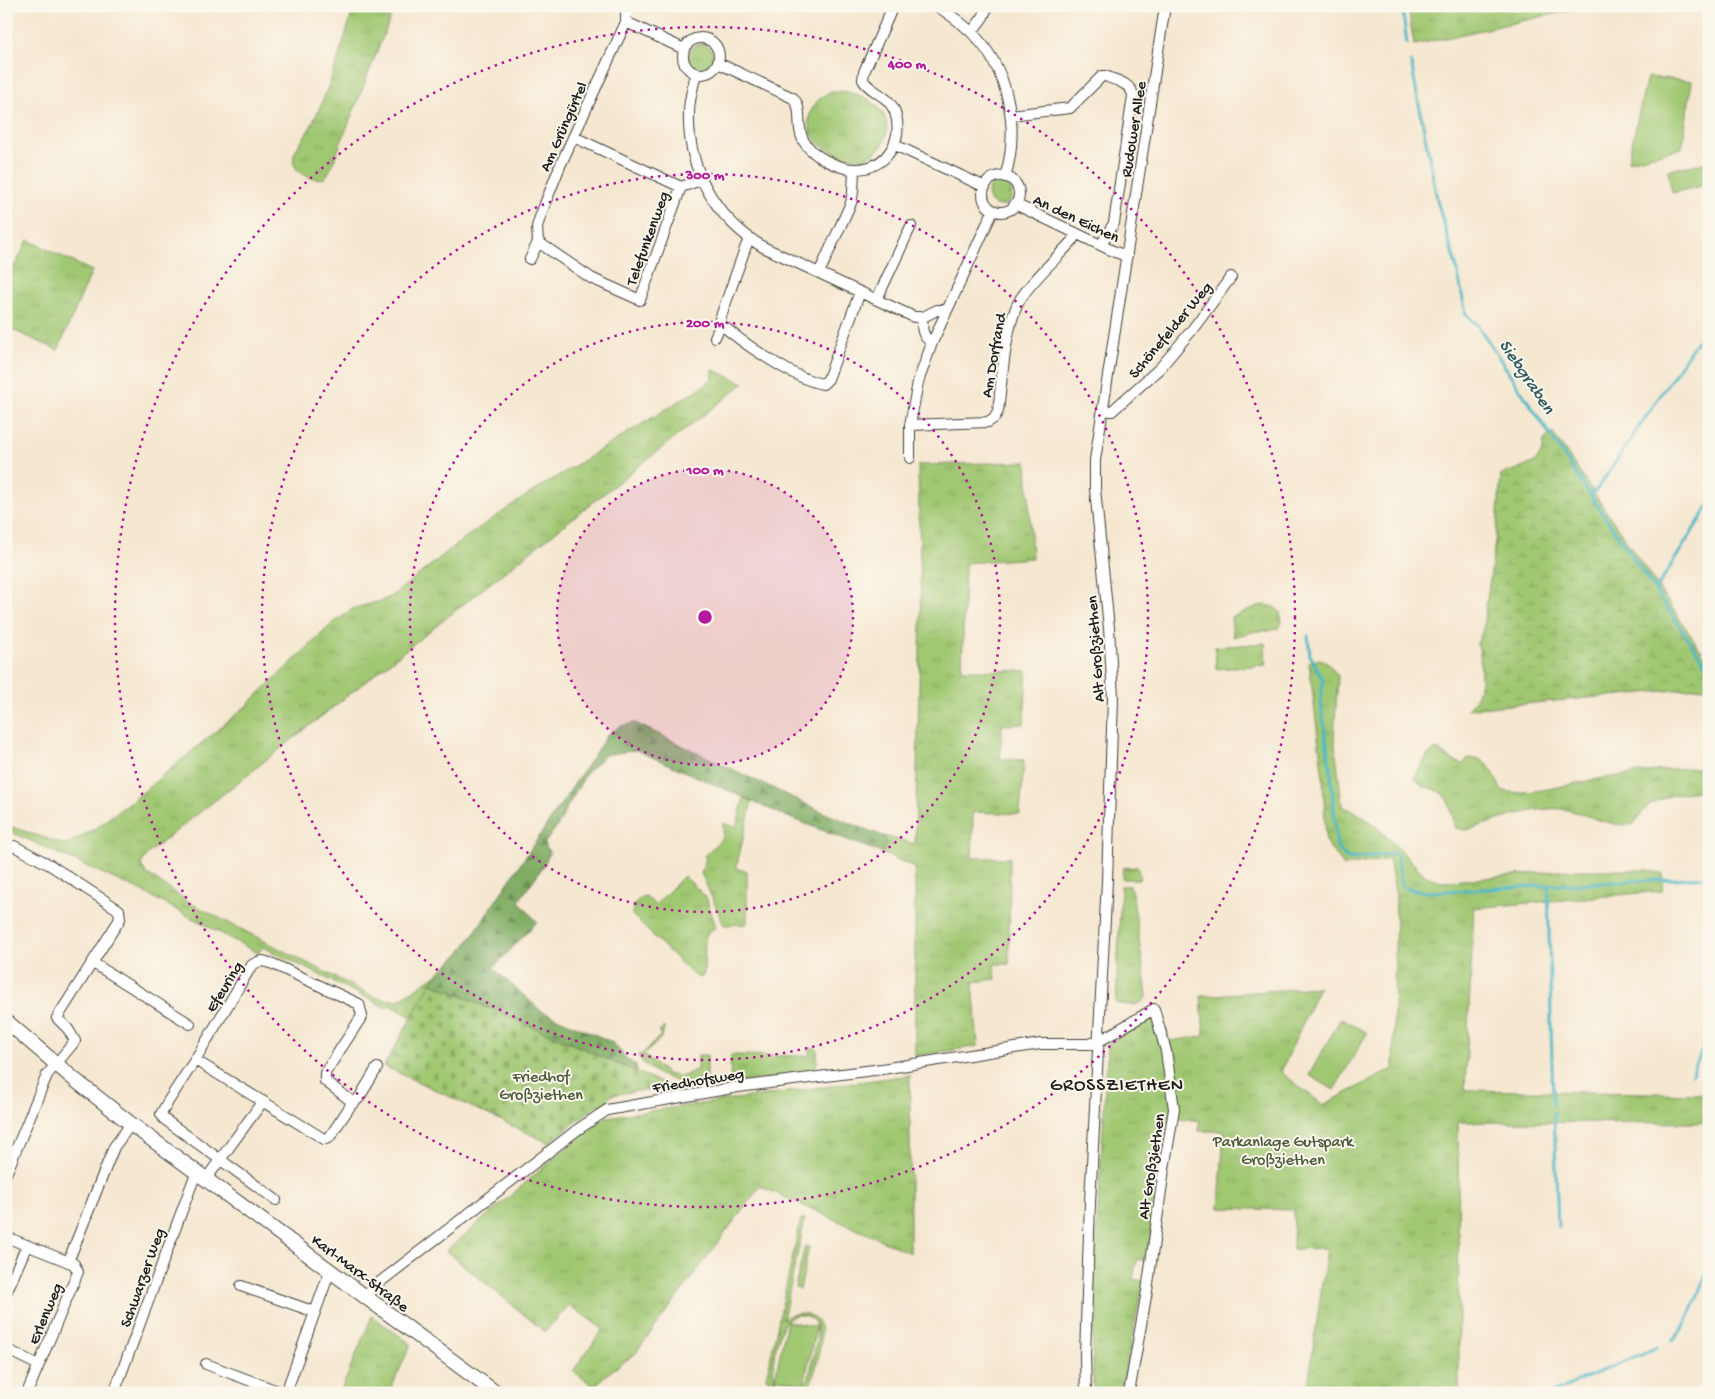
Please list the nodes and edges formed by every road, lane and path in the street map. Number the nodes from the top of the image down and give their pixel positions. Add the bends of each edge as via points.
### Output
1 (628, 6) edge
2 (893, 6) edge
3 (937, 6) edge
4 (988, 6) edge
5 (1165, 6) edge
6 (626, 22) junction
7 (972, 32) junction
8 (684, 49) junction
9 (718, 63) junction
10 (696, 74) junction
11 (1011, 115) junction
12 (574, 137) junction
13 (895, 145) junction
14 (854, 170) junction
15 (1006, 178) junction
16 (701, 180) junction
17 (681, 187) junction
18 (984, 187) junction
19 (1015, 204) junction
20 (993, 210) junction
21 (911, 226) dead end
22 (1076, 233) junction
23 (750, 239) junction
24 (538, 242) junction
25 (1102, 245) junction
26 (1127, 256) junction
27 (530, 260) dead end
28 (819, 273) junction
29 (1231, 277) dead end
30 (860, 292) junction
31 (877, 300) junction
32 (947, 310) junction
33 (922, 318) junction
34 (721, 324) junction
35 (715, 337) dead end
36 (932, 343) junction
37 (1102, 410) junction
38 (910, 425) junction
39 (910, 458) dead end
40 (6, 847) edge
41 (93, 963) junction
42 (6, 1021) edge
43 (190, 1024) dead end
44 (1098, 1042) junction
45 (195, 1060) junction
46 (56, 1063) junction
47 (378, 1068) dead end
48 (263, 1101) junction
49 (351, 1105) junction
50 (131, 1124) junction
51 (221, 1159) junction
52 (6, 1174) edge
53 (202, 1176) junction
54 (276, 1200) dead end
55 (6, 1237) edge
56 (26, 1245) junction
57 (68, 1262) junction
58 (332, 1272) junction
59 (241, 1286) dead end
60 (6, 1293) edge
61 (365, 1297) junction
62 (315, 1312) junction
63 (6, 1349) edge
64 (206, 1364) dead end
65 (38, 1365) junction
66 (26, 1393) edge
67 (114, 1393) edge
68 (283, 1393) edge
69 (287, 1393) edge
70 (496, 1393) edge
71 (1086, 1393) edge
72 (1129, 1393) edge

1 - 6 street, Am Grüngürtel
2 - 13 street via 863,80 866,86 888,100 894,110 897,123
3 - 7 street
4 - 7 street
5 - 26 street, Rudower Allee
6 - 8 street
6 - 12 street, Am Grüngürtel
7 - 11 street via 1000,76
8 - 9 street via 690,41 706,39 717,48
8 - 10 street via 683,62 690,72
9 - 10 street via 706,74
9 - 14 street via 793,98 798,106 799,129 810,149 818,156
10 - 16 street via 689,112 693,152
11 - 15 street via 1012,150
11 - 25 street via 1070,108 1102,76 1133,91 1114,223
12 - 17 street, Telefunkenweg
12 - 24 street, Am Grüngürtel via 541,214 537,227
13 - 14 street via 885,158 872,166
13 - 18 street
14 - 28 street via 851,203
15 - 18 street via 995,178
15 - 19 street, An den Eichen via 1017,188
16 - 17 street, Telefunkenweg
16 - 23 street via 717,208
17 - 24 street, Telefunkenweg via 643,302 591,278
18 - 20 street via 983,198
19 - 20 street, An den Eichen via 1008,211
19 - 22 street, An den Eichen
20 - 32 street
21 - 31 street
22 - 25 street, An den Eichen
22 - 38 street, Am Dorfrand via 1020,299 1013,314 998,411 994,418 988,422
23 - 28 street
23 - 34 street via 720,319
24 - 27 street, Am Grüngürtel
25 - 26 street, An den Eichen
26 - 37 street, Alt Großziethen
28 - 30 street
29 - 37 street, Schönefelder Weg via 1160,368 1112,411
30 - 31 street
30 - 34 street via 823,384 814,383 778,365
31 - 33 street
32 - 33 street via 937,310
32 - 36 street
33 - 36 street via 923,333
34 - 35 street
36 - 38 street via 918,382
37 - 44 street, Alt Großziethen via 1095,460 1095,489 1113,698
38 - 39 street
40 - 41 street via 14,846 50,865 119,910 120,919
41 - 43 street
41 - 46 street via 57,1018 75,1040
42 - 46 main road, Karl-Marx-Straße
44 - 61 street, Friedhofsweg via 1040,1044 882,1069 738,1086 607,1110 380,1282
44 - 71 street, Alt Großziethen via 1089,1212
44 - 72 street, Alt Großziethen via 1154,1009 1166,1051 1174,1109
45 - 48 street
45 - 49 street, Efeuring via 252,965 263,961 359,1004 362,1016 325,1073 326,1081 350,1100
45 - 51 street via 161,1114
46 - 50 main road, Karl-Marx-Straße
46 - 52 street via 47,1075
47 - 49 street
48 - 49 street via 324,1139 329,1138
48 - 51 street
50 - 53 main road, Karl-Marx-Straße
50 - 57 street via 114,1147
51 - 53 street
51 - 54 street
53 - 58 main road, Karl-Marx-Straße
53 - 67 street, Schwarzer Weg via 193,1181
55 - 56 street, Erlenweg
56 - 57 street, Erlenweg
56 - 60 street
57 - 65 street, Erlenweg via 74,1264 78,1272
58 - 61 main road, Karl-Marx-Straße
58 - 62 street
59 - 62 street
61 - 70 main road, Karl-Marx-Straße
62 - 69 street
63 - 65 street, Erlenweg
64 - 68 street
65 - 66 street, Erlenweg

